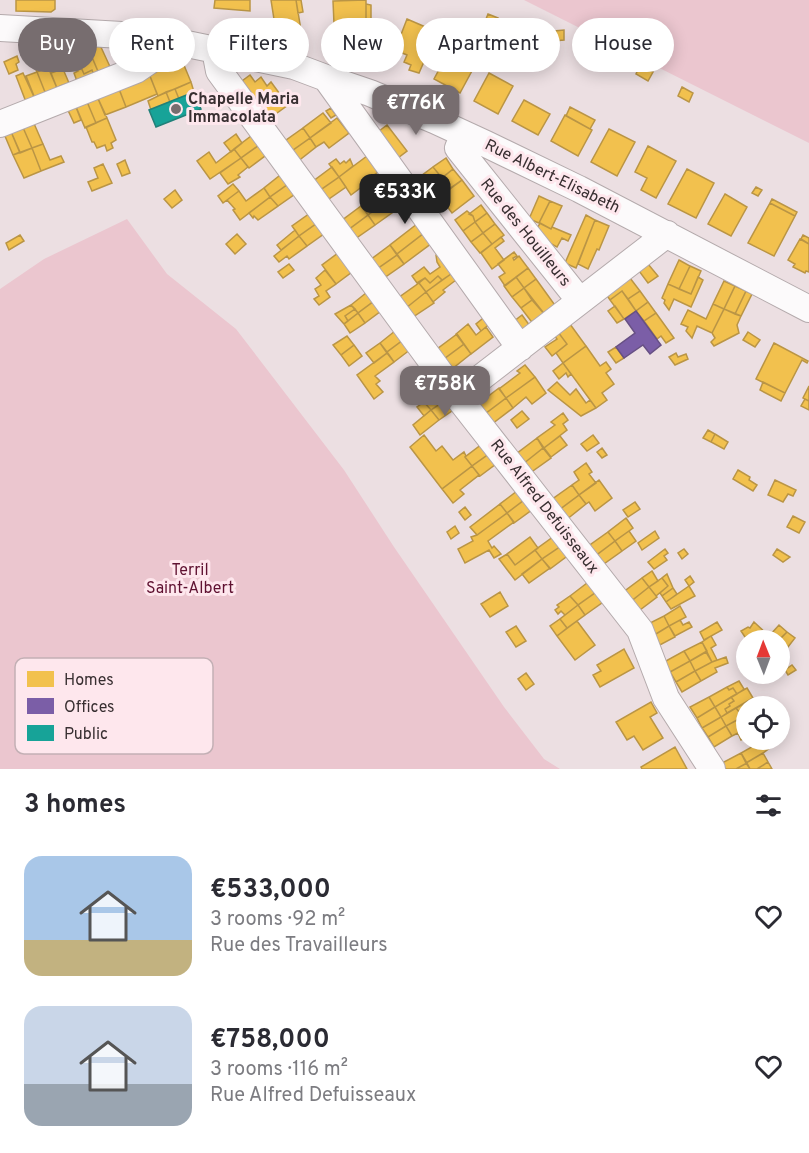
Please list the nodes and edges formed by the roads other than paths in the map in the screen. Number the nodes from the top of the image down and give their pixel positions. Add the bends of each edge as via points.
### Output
1 (0, 28) edge
2 (109, 34) edge
3 (129, 72) edge
4 (220, 72) edge
5 (309, 72) edge
6 (326, 78) junction
7 (0, 124) edge
8 (464, 134) junction
9 (667, 234) junction
10 (580, 301) junction
11 (809, 309) edge
12 (520, 348) junction
13 (457, 396) junction
14 (712, 769) edge

1 - 2 street, Rue Albert-Elisabeth
3 - 7 street
4 - 13 street, Rue Alfred Defuisseaux
5 - 6 street, Rue Albert-Elisabeth
6 - 8 street, Rue Albert-Elisabeth
6 - 12 street
8 - 9 street, Rue Albert-Elisabeth
8 - 10 street, Rue des Houilleurs via 458,148
9 - 10 street, Rue des Houilleurs
9 - 11 street, Rue Albert-Elisabeth
10 - 12 street, Rue des Houilleurs
12 - 13 street, Rue des Houilleurs
13 - 14 street, Rue Alfred Defuisseaux via 640,630 666,698

